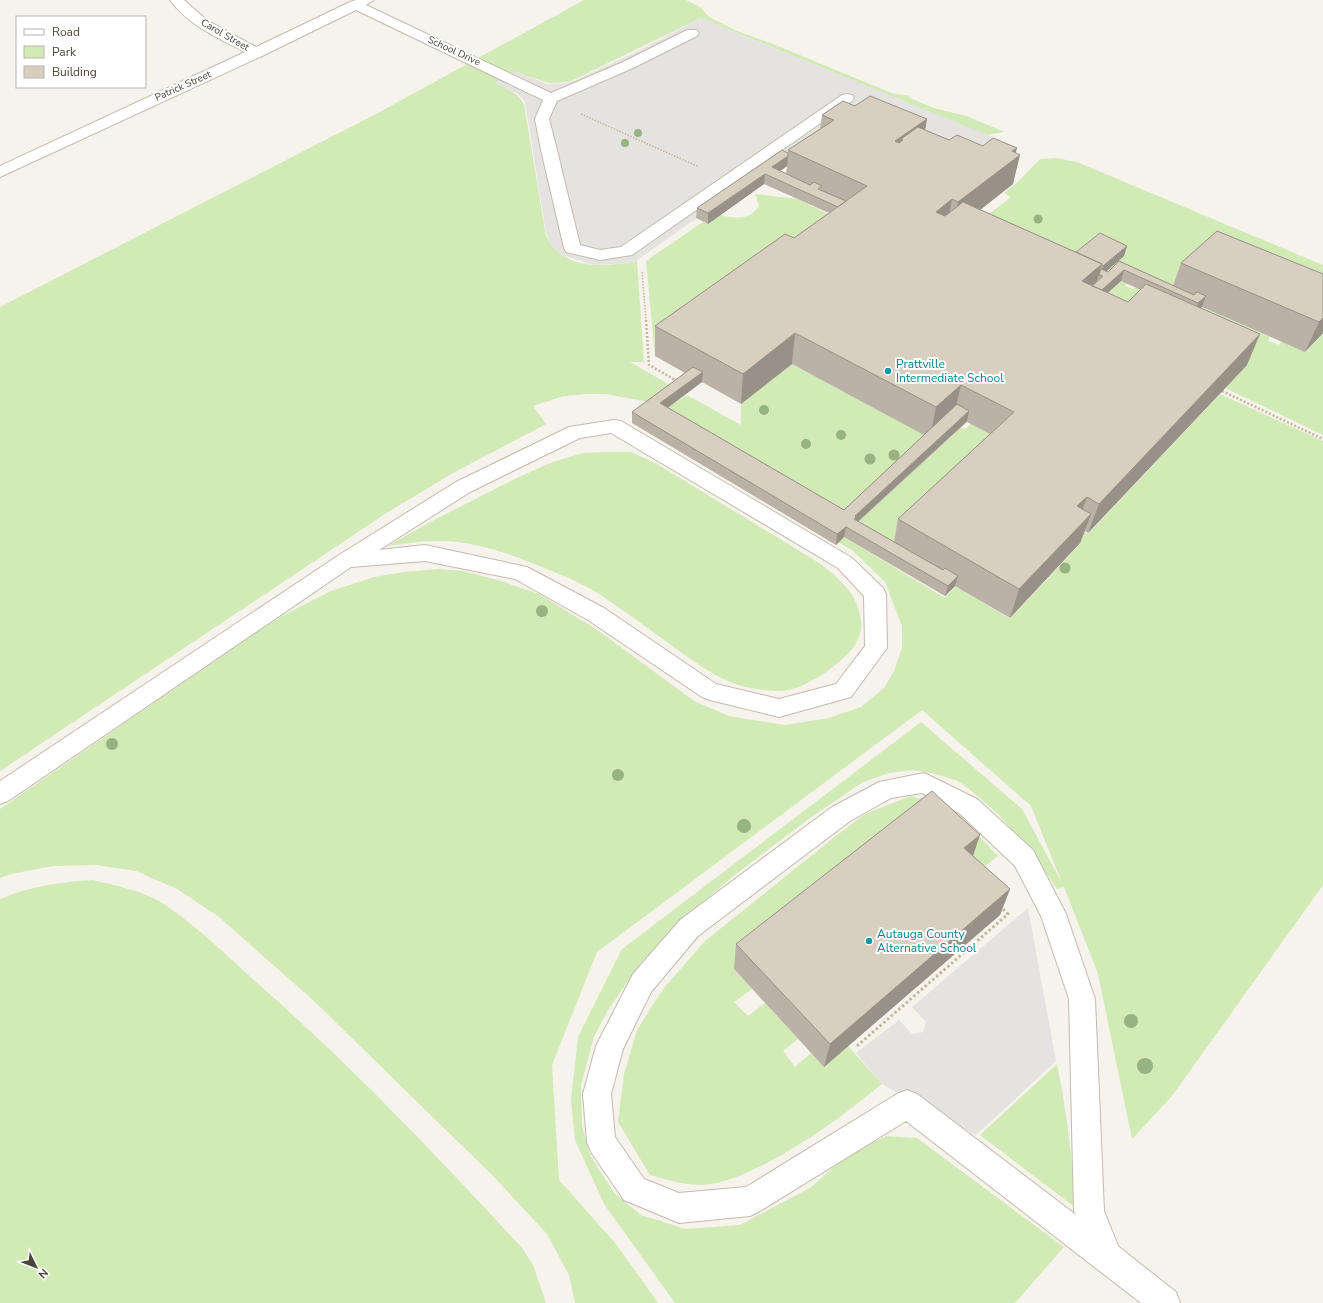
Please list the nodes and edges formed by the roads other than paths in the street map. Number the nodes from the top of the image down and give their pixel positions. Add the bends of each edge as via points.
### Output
1 (177, 0) edge
2 (361, 3) edge
3 (692, 33) dead end
4 (257, 53) junction
5 (552, 98) junction
6 (847, 98) dead end
7 (0, 172) edge
8 (346, 560) junction
9 (0, 794) edge
10 (1108, 1258) junction
11 (1165, 1303) edge

1 - 4 street, Carol Street via 182,7 210,28
2 - 4 street, Patrick Street
2 - 5 street, School Drive
3 - 5 street via 628,65
4 - 7 street, Patrick Street
5 - 6 street via 542,119 572,248 600,255 626,252
8 - 8 street via 425,552 520,572 596,614 710,691 779,708 843,691 876,648 875,594 845,563 614,426 576,432 464,487
8 - 9 street
10 - 10 street via 1089,1212 1082,999 1052,914 1024,858 968,806 924,783 887,789 841,814 689,928 642,983 610,1046 597,1094 601,1142 634,1190 679,1208 750,1201 907,1104
10 - 11 street

